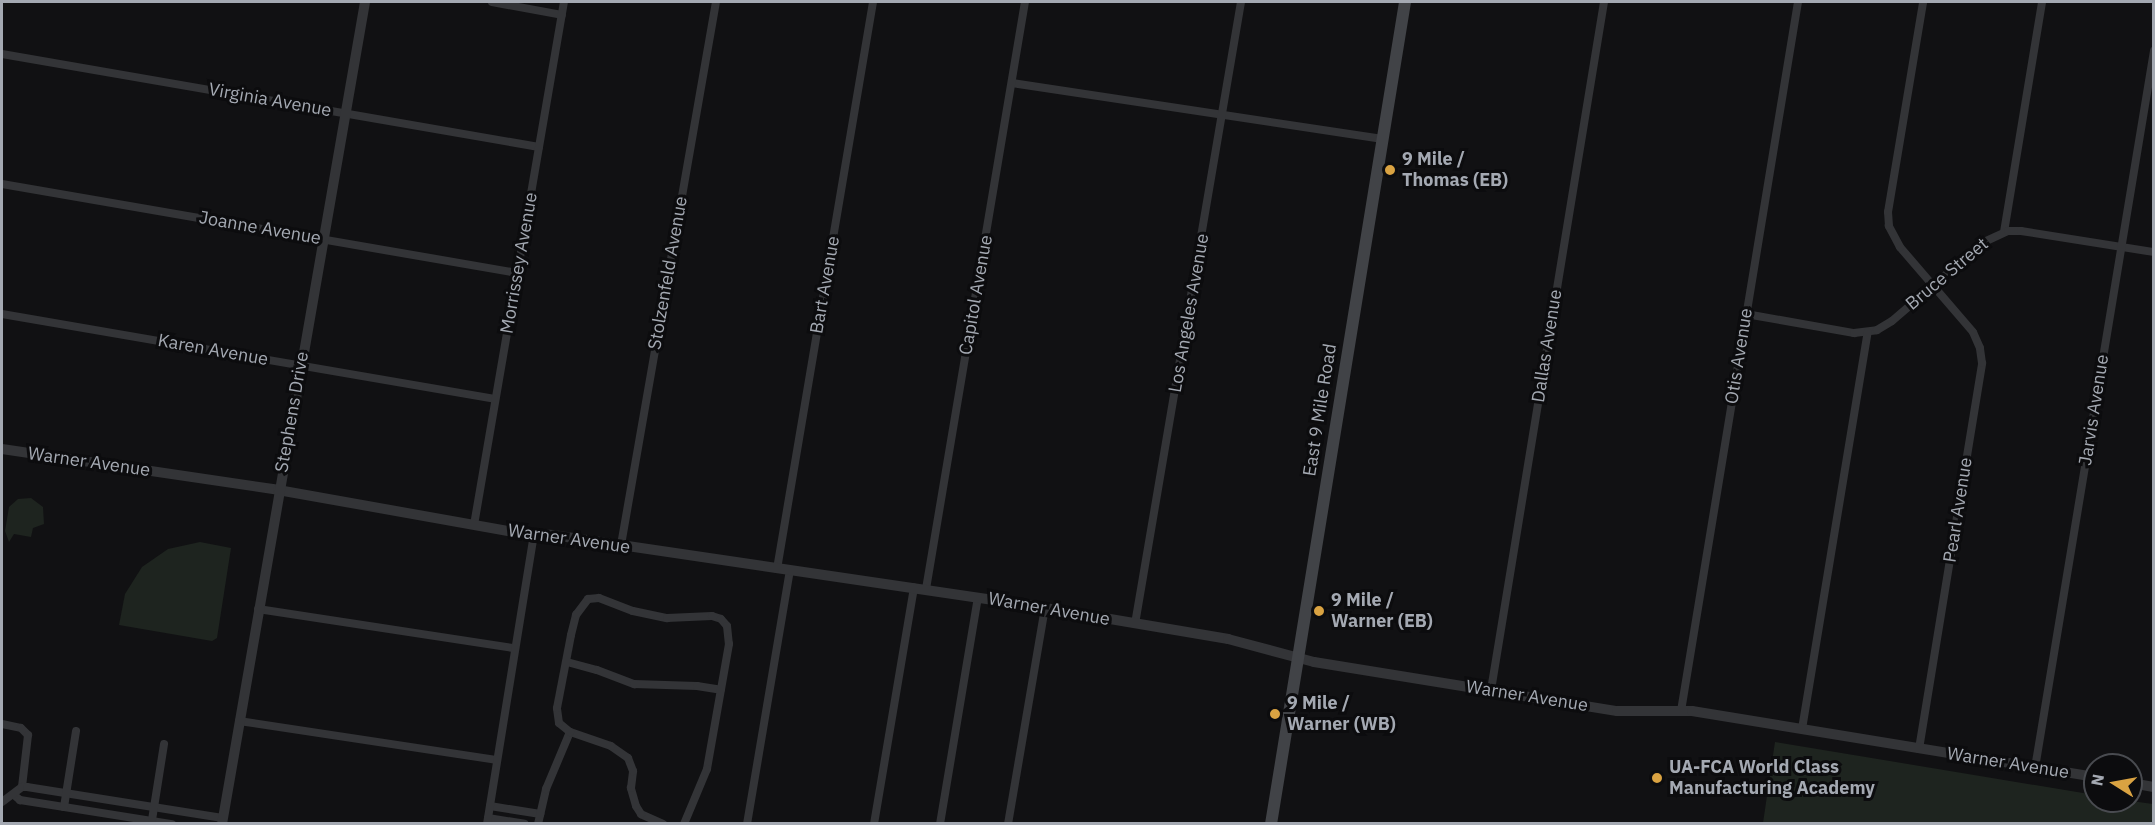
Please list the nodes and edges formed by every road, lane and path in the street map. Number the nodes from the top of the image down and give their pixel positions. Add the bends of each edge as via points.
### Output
1 (364, 2) edge
2 (492, 2) edge
3 (564, 2) edge
4 (716, 2) edge
5 (873, 2) edge
6 (1025, 2) edge
7 (1240, 2) edge
8 (1405, 2) edge
9 (1604, 2) edge
10 (1798, 2) edge
11 (1923, 2) edge
12 (2042, 2) edge
13 (562, 15) junction
14 (2154, 51) edge
15 (2, 54) edge
16 (1012, 83) junction
17 (345, 112) junction
18 (1222, 116) junction
19 (1383, 139) junction
20 (539, 147) junction
21 (2, 184) edge
22 (2004, 232) junction
23 (323, 238) junction
24 (2121, 247) junction
25 (2154, 252) edge
26 (517, 273) junction
27 (1933, 286) junction
28 (2, 314) edge
29 (1746, 314) junction
30 (1868, 332) junction
31 (300, 365) junction
32 (495, 399) junction
33 (2, 449) edge
34 (278, 490) junction
35 (474, 525) junction
36 (534, 534) junction
37 (621, 545) junction
38 (777, 569) junction
39 (790, 571) junction
40 (914, 587) junction
41 (926, 589) junction
42 (978, 597) junction
43 (1044, 608) junction
44 (258, 609) junction
45 (1136, 624) junction
46 (514, 648) junction
47 (1298, 657) junction
48 (567, 662) junction
49 (721, 690) junction
50 (1491, 690) junction
51 (1681, 711) junction
52 (239, 721) junction
53 (2, 724) edge
54 (1803, 729) junction
55 (76, 730) dead end
56 (570, 732) junction
57 (164, 744) dead end
58 (1919, 749) junction
59 (496, 760) junction
60 (2035, 768) junction
61 (2083, 775) edge
62 (22, 787) junction
63 (66, 793) junction
64 (14, 795) junction
65 (2, 802) edge
66 (490, 806) junction
67 (64, 807) junction
68 (154, 807) junction
69 (173, 810) junction
70 (540, 814) junction
71 (152, 820) junction
72 (223, 821) edge
73 (487, 821) edge
74 (171, 823) edge
75 (525, 824) edge
76 (538, 824) edge
77 (663, 824) edge
78 (684, 824) edge
79 (747, 824) edge
80 (874, 824) edge
81 (940, 824) edge
82 (1008, 824) edge
83 (1270, 824) edge

1 - 17 street, Stephens Drive
2 - 13 street
3 - 13 street, Morrissey Avenue
4 - 37 street, Stolzenfeld Avenue
5 - 38 street, Bart Avenue
6 - 16 street, Capitol Avenue
7 - 18 street, Los Angeles Avenue
8 - 19 main road, East 9 Mile Road
9 - 50 street, Dallas Avenue
10 - 29 street, Otis Avenue
11 - 27 street, Pearl Avenue via 1887,219 1895,241
12 - 22 street
13 - 20 street, Morrissey Avenue
14 - 24 street, Jarvis Avenue
15 - 17 street, Virginia Avenue
16 - 18 street
16 - 41 street, Capitol Avenue
17 - 20 street, Virginia Avenue
17 - 23 street, Stephens Drive
18 - 19 street
18 - 45 street, Los Angeles Avenue
19 - 47 main road, East 9 Mile Road
20 - 26 street, Morrissey Avenue
21 - 23 street, Joanne Avenue
22 - 24 street, Bruce Street via 2021,231
22 - 27 street, Bruce Street via 1984,242
23 - 26 street, Joanne Avenue
23 - 31 street, Stephens Drive
24 - 25 street, Bruce Street
24 - 60 street, Jarvis Avenue
26 - 32 street, Morrissey Avenue
27 - 30 street, Bruce Street via 1885,326
27 - 58 street, Pearl Avenue via 1973,332 1982,363
28 - 31 street, Karen Avenue
29 - 30 street via 1854,333
29 - 51 street, Otis Avenue
30 - 54 street
31 - 32 street, Karen Avenue
31 - 34 street, Stephens Drive
32 - 35 street, Morrissey Avenue
33 - 34 street, Warner Avenue
34 - 35 street, Warner Avenue
34 - 44 street, Stephens Drive
35 - 36 street, Warner Avenue
36 - 37 street, Warner Avenue
36 - 46 street
37 - 38 street, Warner Avenue
38 - 39 street, Warner Avenue
39 - 40 street, Warner Avenue
39 - 79 street
40 - 41 street, Warner Avenue
40 - 80 street
41 - 42 street, Warner Avenue
42 - 43 street, Warner Avenue
42 - 81 street
43 - 45 street, Warner Avenue
43 - 82 street
44 - 46 street
44 - 52 street, Stephens Drive
45 - 47 street, Warner Avenue via 1227,639
46 - 59 street
47 - 50 street, Warner Avenue
47 - 83 main road, East 9 Mile Road
48 - 49 street via 647,687 686,685
48 - 49 street via 576,615 588,598 667,618 703,615 721,619 727,626 729,644
48 - 56 street via 557,717
49 - 78 street via 707,769
50 - 51 street, Warner Avenue via 1617,711
51 - 54 street, Warner Avenue
52 - 59 street
52 - 72 street, Stephens Drive
53 - 62 street via 21,728 28,735
54 - 58 street, Warner Avenue
55 - 63 street
56 - 70 street
56 - 77 street via 611,746 628,758 636,806 641,814
57 - 68 street
58 - 60 street, Warner Avenue
59 - 66 street
60 - 61 street, Warner Avenue
62 - 63 street
62 - 64 street
63 - 67 street
63 - 68 street
64 - 65 street
64 - 67 street via 20,800
66 - 70 street
66 - 73 street
67 - 71 street
68 - 69 street
68 - 71 street
69 - 72 street
69 - 74 street
70 - 76 street
71 - 74 street
73 - 75 street

